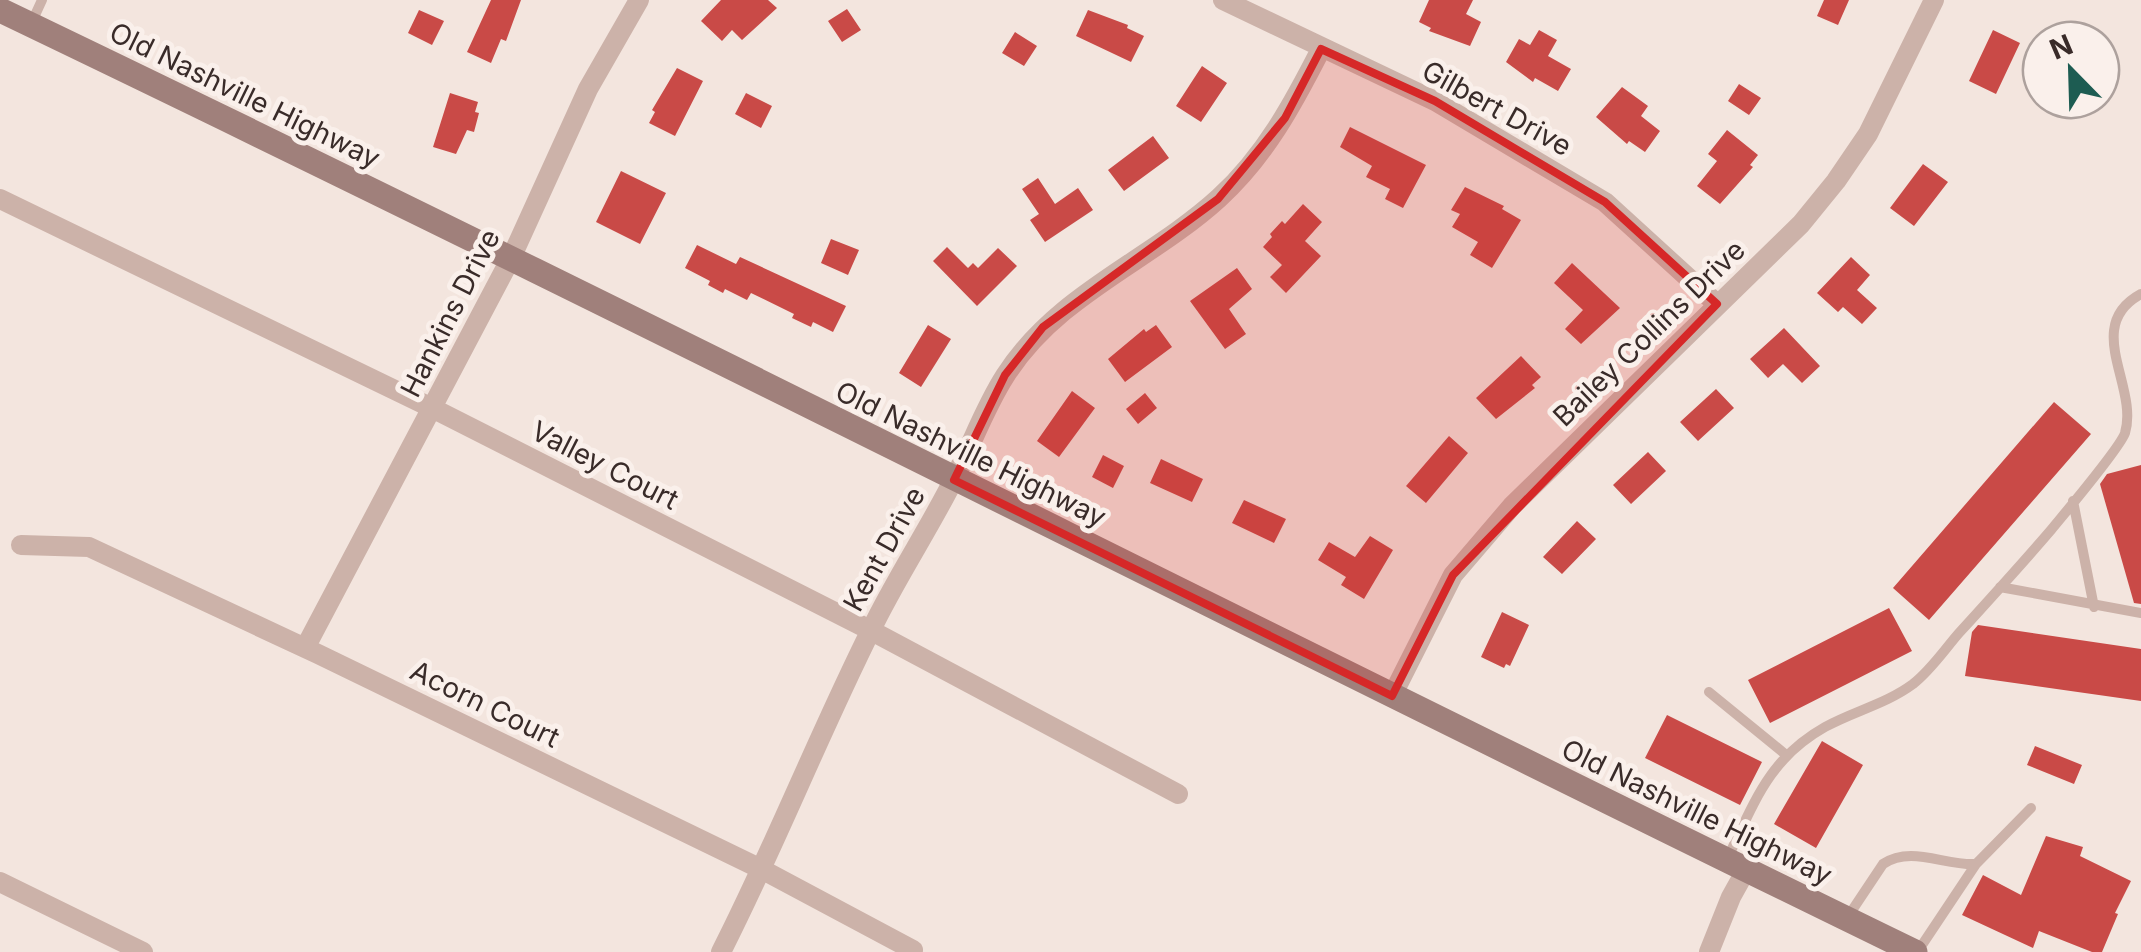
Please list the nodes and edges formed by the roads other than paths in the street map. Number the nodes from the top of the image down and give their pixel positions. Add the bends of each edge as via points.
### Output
1 (42, 0) edge
2 (639, 0) edge
3 (1223, 0) edge
4 (1934, 0) edge
5 (0, 10) edge
6 (31, 25) junction
7 (1321, 50) junction
8 (0, 199) edge
9 (512, 256) junction
10 (2141, 294) edge
11 (1716, 304) junction
12 (432, 408) junction
13 (954, 480) junction
14 (2073, 501) junction
15 (20, 545) dead end
16 (2000, 588) junction
17 (2094, 607) junction
18 (2141, 613) edge
19 (870, 630) junction
20 (305, 648) junction
21 (1709, 692) dead end
22 (1392, 696) junction
23 (1785, 754) junction
24 (1178, 794) dead end
25 (2031, 808) dead end
26 (1976, 864) junction
27 (1737, 865) junction
28 (763, 870) junction
29 (0, 882) edge
30 (1846, 918) junction
31 (913, 950) edge
32 (142, 952) edge
33 (721, 952) edge
34 (1709, 952) edge
35 (1917, 952) edge

1 - 6 lane
2 - 9 street, Hankins Drive via 588,89
3 - 7 street, Gilbert Drive
4 - 11 street, Bailey Collins Drive via 1868,134 1836,182
5 - 6 main road, Old Nashville Highway
6 - 9 main road, Old Nashville Highway
7 - 11 street, Gilbert Drive via 1434,101 1606,202
7 - 13 street, Kent Drive via 1285,118 1218,199 1043,327 1005,376
8 - 12 street, Valley Court
9 - 12 street, Hankins Drive
9 - 13 main road, Old Nashville Highway
10 - 14 lane via 2118,316 2111,340 2123,384 2124,436
11 - 22 street, Bailey Collins Drive via 1512,506 1453,575
12 - 19 street, Valley Court
12 - 20 street, Hankins Drive
13 - 19 street, Kent Drive
13 - 22 main road, Old Nashville Highway
14 - 16 lane
14 - 17 lane
15 - 20 street, Acorn Court via 89,548
16 - 17 lane
16 - 23 lane via 1916,682
17 - 18 lane
19 - 24 street, Valley Court
19 - 28 street, Kent Drive
20 - 28 street, Acorn Court
21 - 23 lane
22 - 27 main road, Old Nashville Highway
23 - 27 lane via 1769,776
25 - 26 lane
26 - 30 lane via 1892,858
26 - 35 lane
27 - 30 main road, Old Nashville Highway
27 - 34 street
28 - 31 street, Acorn Court
28 - 33 street, Kent Drive
29 - 32 street
30 - 35 main road, Old Nashville Highway

